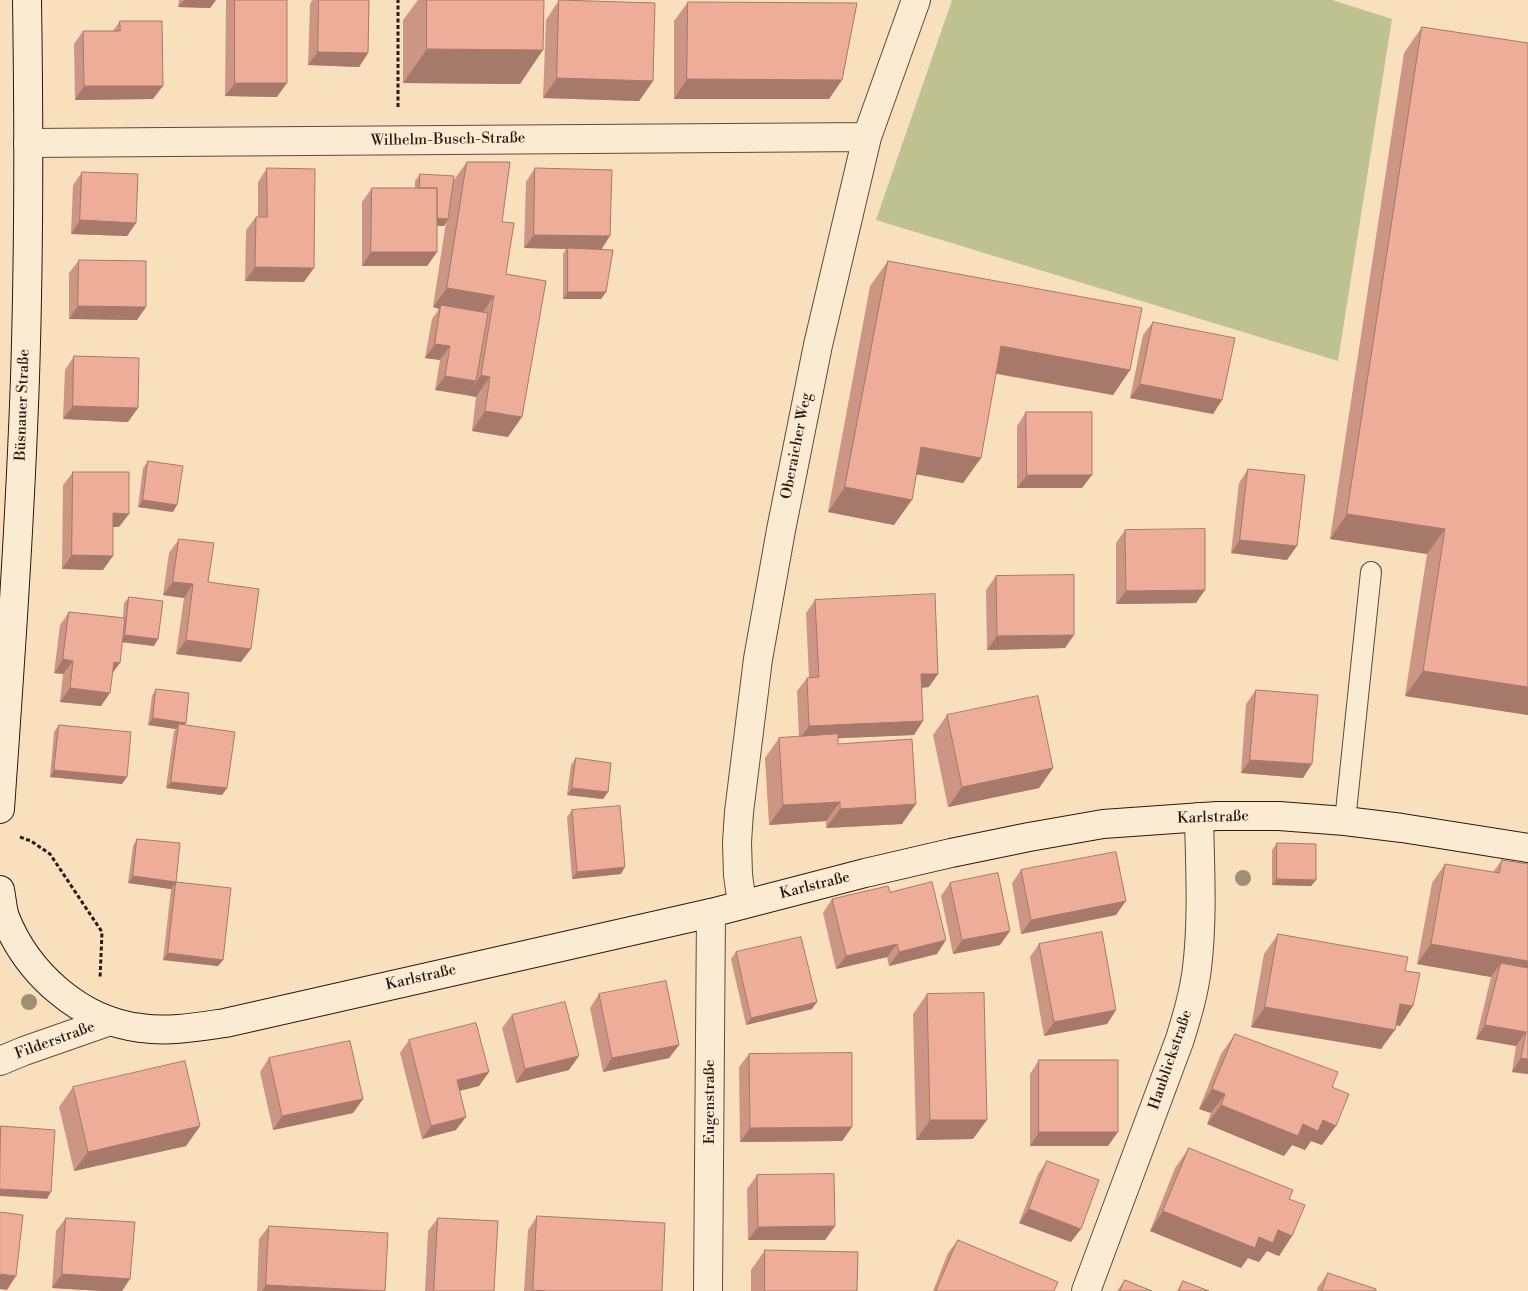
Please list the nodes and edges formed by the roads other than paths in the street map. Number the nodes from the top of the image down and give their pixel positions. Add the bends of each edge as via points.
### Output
1 (27, 0) edge
2 (916, 0) edge
3 (867, 137) junction
4 (28, 143) junction
5 (1371, 572) dead end
6 (0, 809) edge
7 (1199, 817) junction
8 (1345, 821) junction
9 (1528, 848) edge
10 (742, 904) junction
11 (2, 913) edge
12 (711, 913) junction
13 (110, 1021) junction
14 (0, 1061) edge
15 (708, 1291) edge
16 (1086, 1291) edge

1 - 4 street, Büsnauer Straße
2 - 3 street, Oberaicher Weg
3 - 4 street, Wilhelm-Busch-Straße
3 - 10 street, Oberaicher Weg via 816,354 758,659 737,842
4 - 6 street, Büsnauer Straße via 28,266 21,459
5 - 8 lane
7 - 8 street, Karlstraße via 1280,816
7 - 10 street, Karlstraße via 1103,824 1029,837
7 - 16 street, Haublickstraße via 1200,929 1190,1007
8 - 9 street, Karlstraße
10 - 12 street, Karlstraße
11 - 13 street via 30,963 54,988
12 - 13 street, Karlstraße via 225,1023 178,1029 141,1028
12 - 15 street, Eugenstraße
13 - 14 street, Filderstraße

